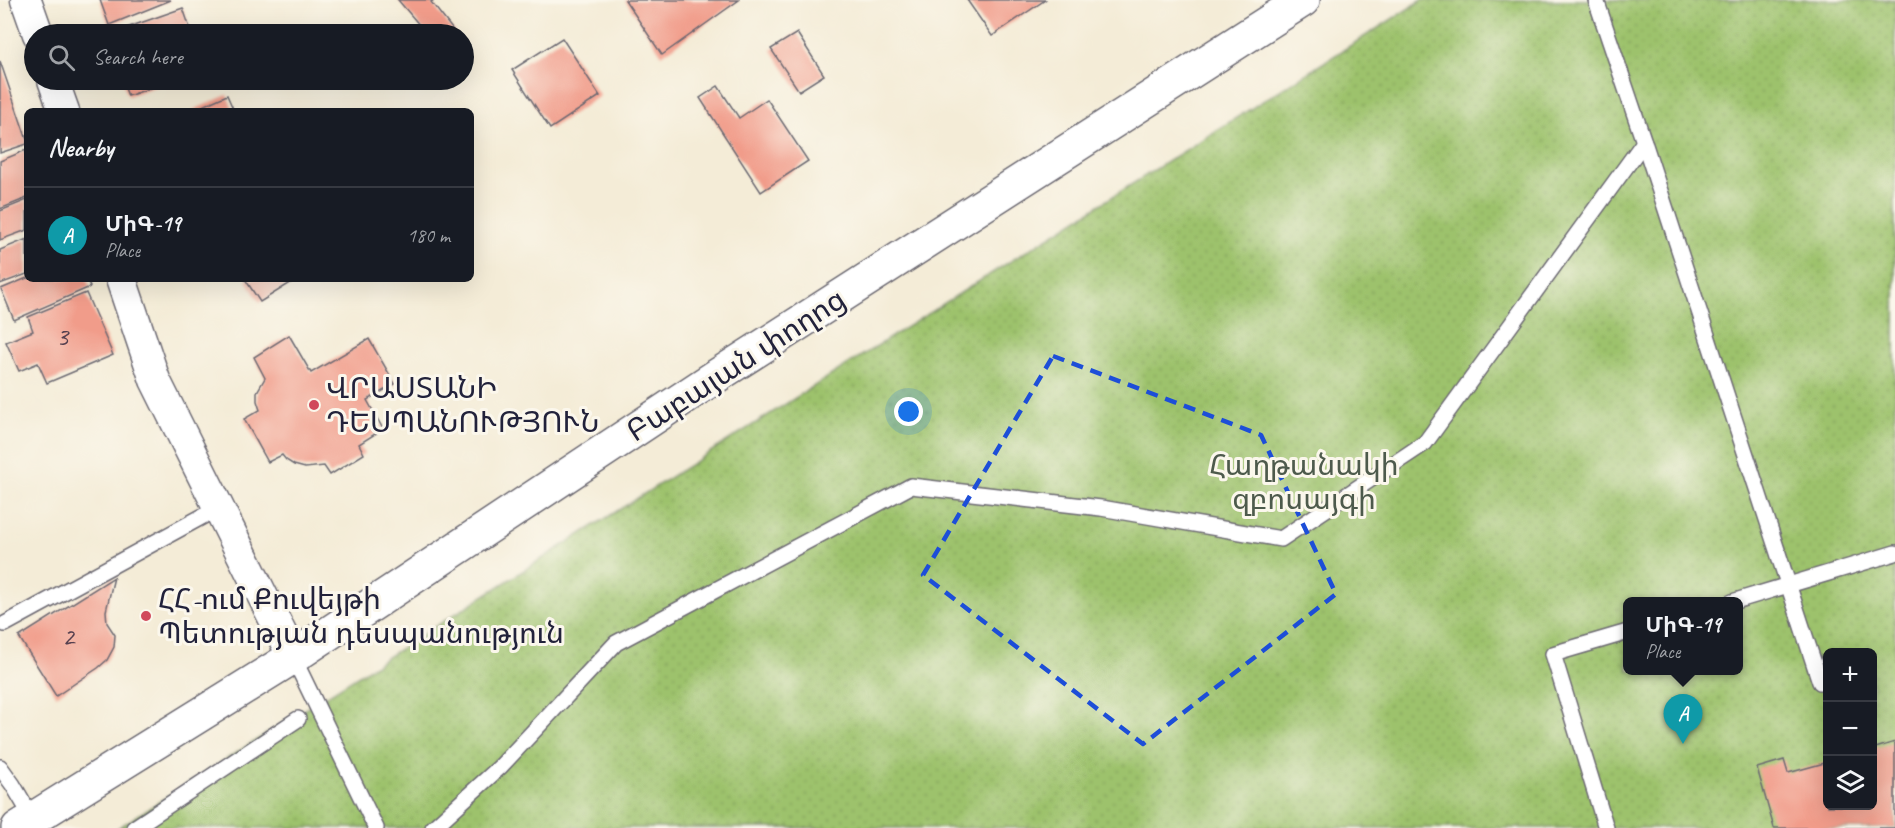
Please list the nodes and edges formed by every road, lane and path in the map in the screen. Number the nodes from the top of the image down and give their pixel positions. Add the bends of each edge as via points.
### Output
1 (26, 0) edge
2 (1303, 0) edge
3 (1596, 0) edge
4 (34, 24) edge
5 (57, 90) edge
6 (63, 108) edge
7 (1644, 142) junction
8 (122, 282) edge
9 (218, 508) junction
10 (1895, 553) edge
11 (1788, 585) junction
12 (1743, 599) edge
13 (5, 624) dead end
14 (1623, 633) edge
15 (292, 657) junction
16 (1820, 682) dead end
17 (298, 718) dead end
18 (0, 767) edge
19 (25, 823) edge
20 (134, 828) edge
21 (376, 828) edge
22 (433, 828) edge
23 (1606, 828) edge

1 - 4 street
2 - 15 street, Բաբայան փողոց via 718,375
3 - 7 lane
5 - 6 street
7 - 11 lane
7 - 22 lane via 1425,443 1281,539 1101,508 911,486 616,644 501,766
8 - 9 street via 155,380
9 - 13 lane
9 - 15 street
10 - 11 lane
11 - 12 lane
11 - 16 lane
14 - 23 lane via 1553,654
15 - 19 street, Բաբայան փողոց
15 - 21 lane
17 - 20 lane
18 - 19 lane via 13,785

